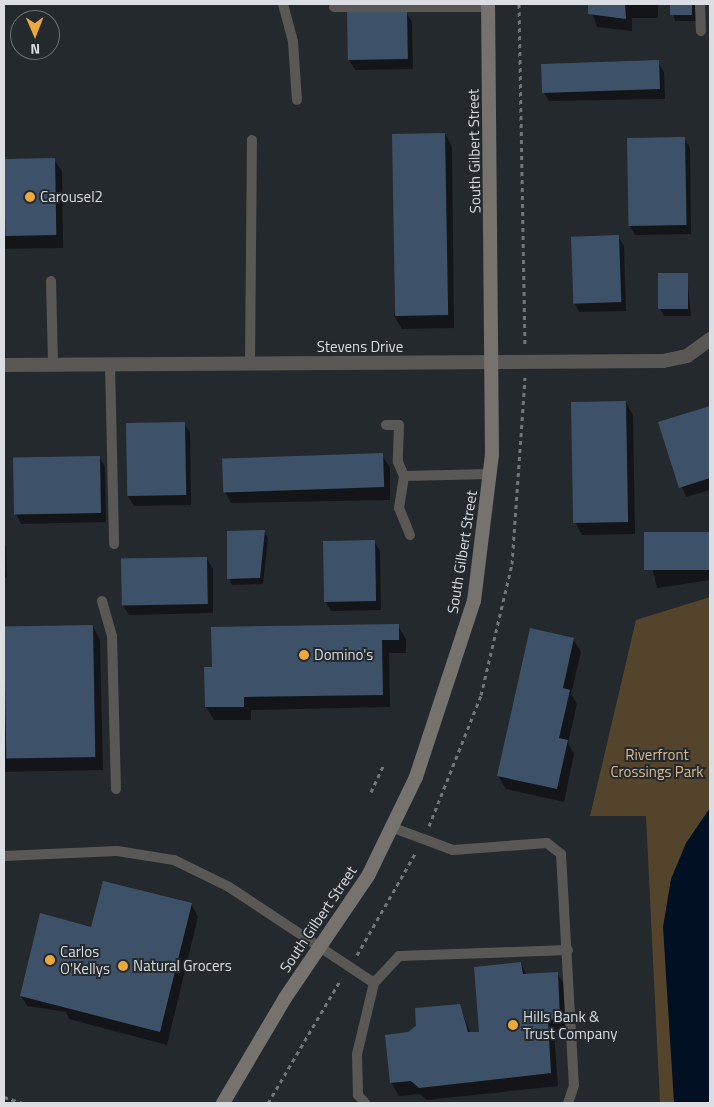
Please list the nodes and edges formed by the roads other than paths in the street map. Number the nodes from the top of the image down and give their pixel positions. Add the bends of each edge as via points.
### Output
1 (283, 4) edge
2 (700, 4) edge
3 (488, 6) edge
4 (334, 7) dead end
5 (701, 31) dead end
6 (297, 100) dead end
7 (252, 140) dead end
8 (52, 281) dead end
9 (710, 339) edge
10 (494, 362) junction
11 (110, 364) junction
12 (250, 364) junction
13 (4, 365) edge
14 (53, 365) junction
15 (386, 425) dead end
16 (490, 474) junction
17 (404, 476) junction
18 (410, 535) dead end
19 (114, 544) dead end
20 (102, 601) dead end
21 (116, 789) dead end
22 (391, 827) junction
23 (4, 856) edge
24 (319, 950) junction
25 (568, 950) junction
26 (374, 983) junction
27 (223, 1103) edge
28 (365, 1103) edge
29 (568, 1103) edge

1 - 6 lane via 293,42
2 - 5 lane
3 - 4 lane
3 - 10 main road, South Gilbert Street
7 - 12 lane
8 - 14 lane
9 - 10 street, Stevens Drive via 687,356 663,361
10 - 12 street, Stevens Drive
10 - 16 main road, South Gilbert Street
11 - 12 street, Stevens Drive
11 - 14 street, Stevens Drive
11 - 19 lane
13 - 14 street, Stevens Drive
15 - 17 lane via 399,425 398,462
16 - 17 lane
16 - 22 main road, South Gilbert Street via 474,601 416,776
17 - 18 lane via 399,508
20 - 21 lane via 112,637
22 - 24 main road, South Gilbert Street via 368,876
22 - 25 lane via 452,850 546,844 561,854 565,871
23 - 24 lane via 117,851 174,860 229,887
24 - 26 lane
24 - 27 main road, South Gilbert Street via 285,998
25 - 26 lane via 398,956
25 - 29 lane via 574,1085
26 - 28 lane via 357,1054 358,1095

